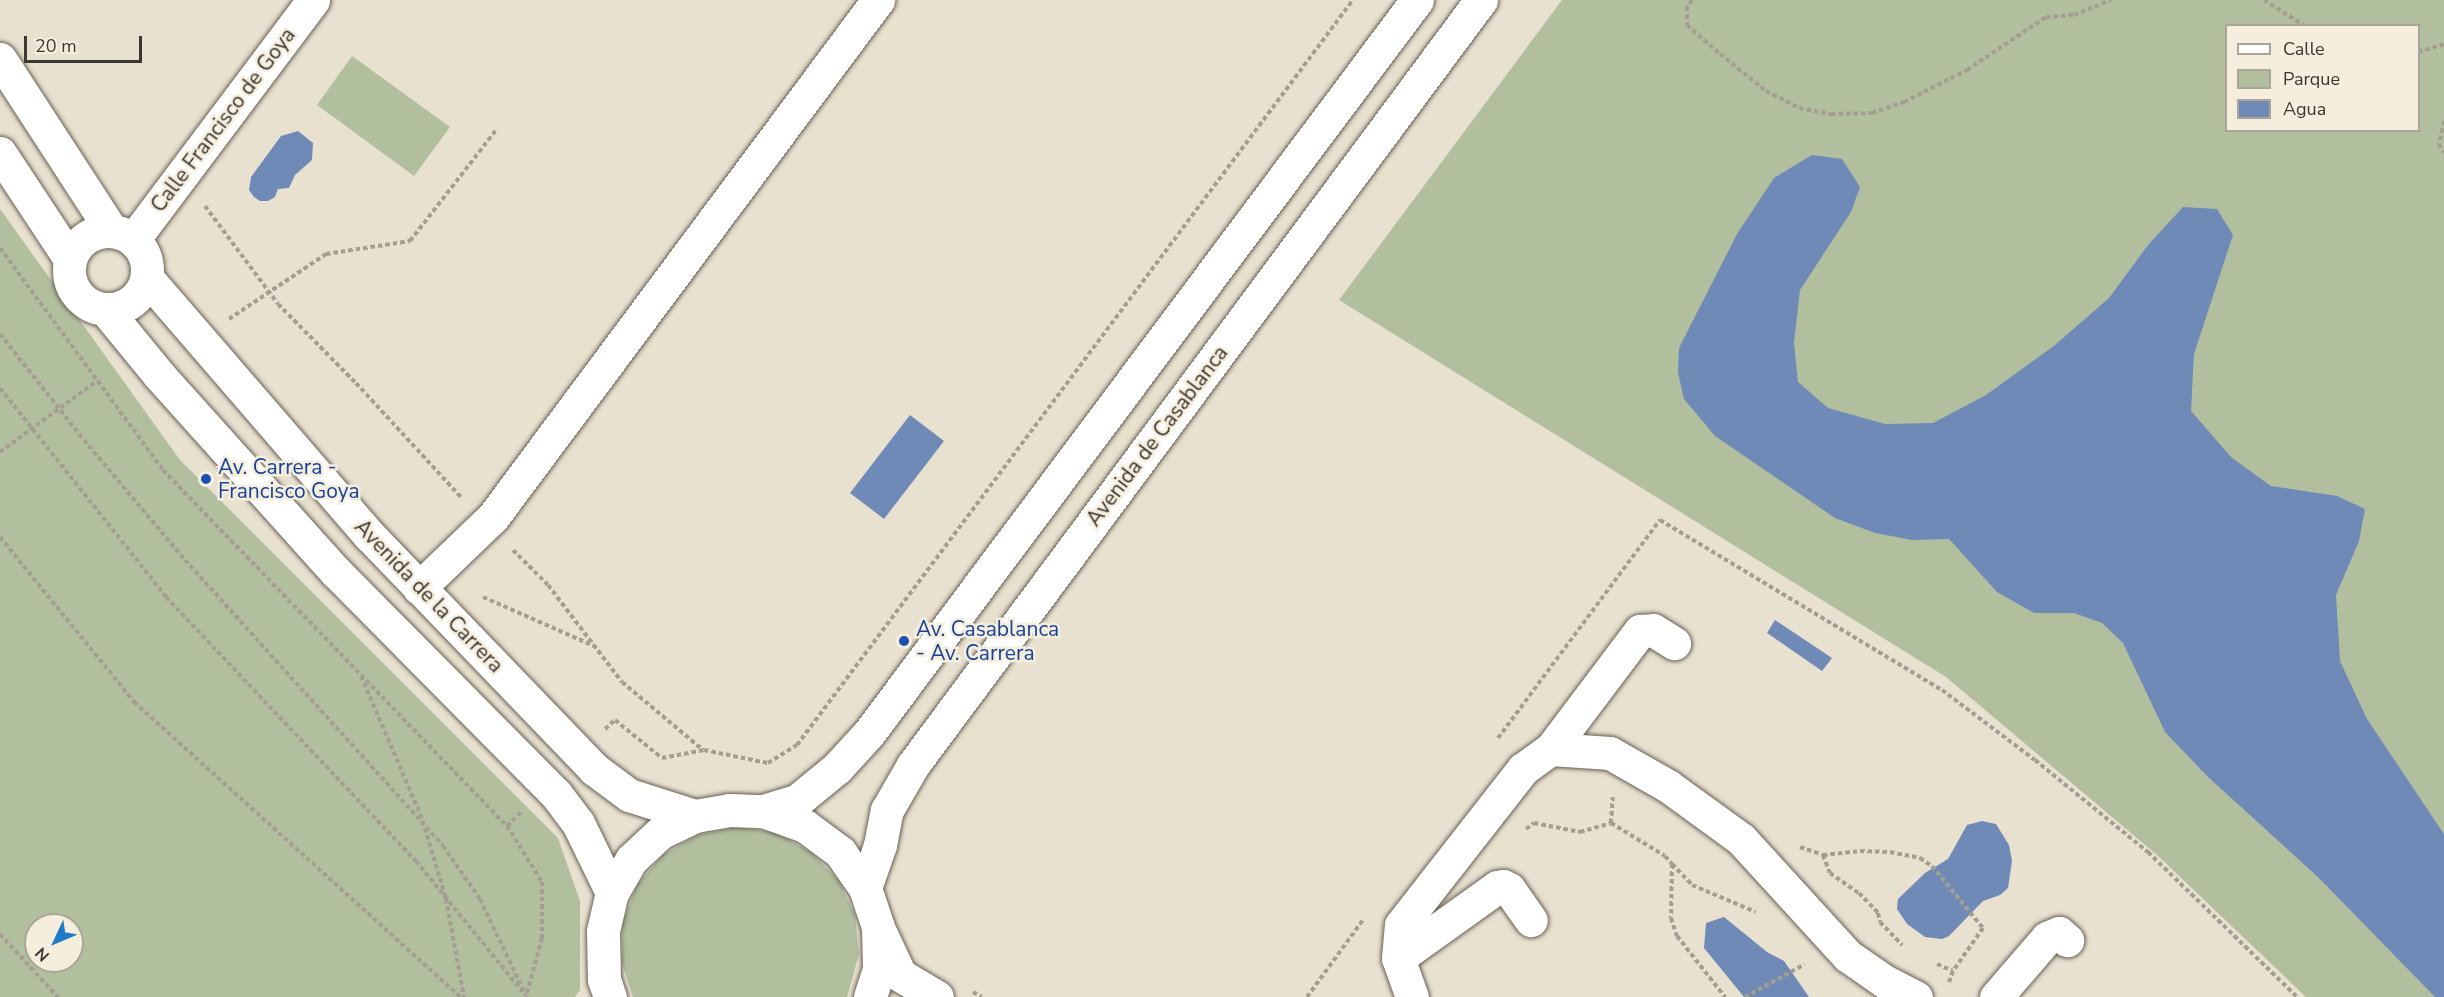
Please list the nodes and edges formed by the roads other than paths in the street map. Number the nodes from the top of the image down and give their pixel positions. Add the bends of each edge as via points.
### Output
1 (313, 0) edge
2 (878, 0) edge
3 (1417, 0) edge
4 (1480, 0) edge
5 (0, 59) edge
6 (0, 153) edge
7 (122, 235) junction
8 (70, 259) junction
9 (147, 278) junction
10 (105, 309) junction
11 (419, 588) junction
12 (1674, 643) dead end
13 (1551, 749) junction
14 (763, 811) junction
15 (695, 816) junction
16 (865, 888) junction
17 (612, 893) junction
18 (1532, 920) dead end
19 (878, 927) junction
20 (2067, 940) dead end
21 (1398, 958) junction
22 (603, 992) edge
23 (950, 993) edge
24 (870, 997) edge
25 (1412, 997) edge
26 (1916, 997) edge
27 (1996, 997) edge

1 - 7 street, Calle Francisco de Goya
2 - 11 street via 486,523
3 - 14 street via 869,733 837,768 798,800
4 - 16 street, Avenida de Casablanca via 913,765 886,810 880,845
5 - 7 street, Avenida de la Carrera
6 - 8 street
7 - 8 street via 94,234 79,243
7 - 9 street, Avenida de la Carrera via 142,251
8 - 10 street via 69,276 76,292 88,304
9 - 10 street via 139,295 124,306
9 - 11 street, Avenida de la Carrera
10 - 17 street via 336,572 556,794 578,823
11 - 15 street, Avenida de la Carrera via 594,769 629,795
12 - 13 street via 1653,630 1640,631
13 - 21 street via 1523,769 1401,925
13 - 26 street via 1610,753 1668,786 1741,839 1848,956
14 - 15 street via 729,810
14 - 16 street via 805,826 840,852
15 - 17 street via 660,833 632,859
16 - 19 street
17 - 22 street via 603,931
18 - 21 street via 1503,885
19 - 23 street via 900,975
19 - 24 street via 879,969
20 - 27 street via 2059,933 2047,938
21 - 25 street

